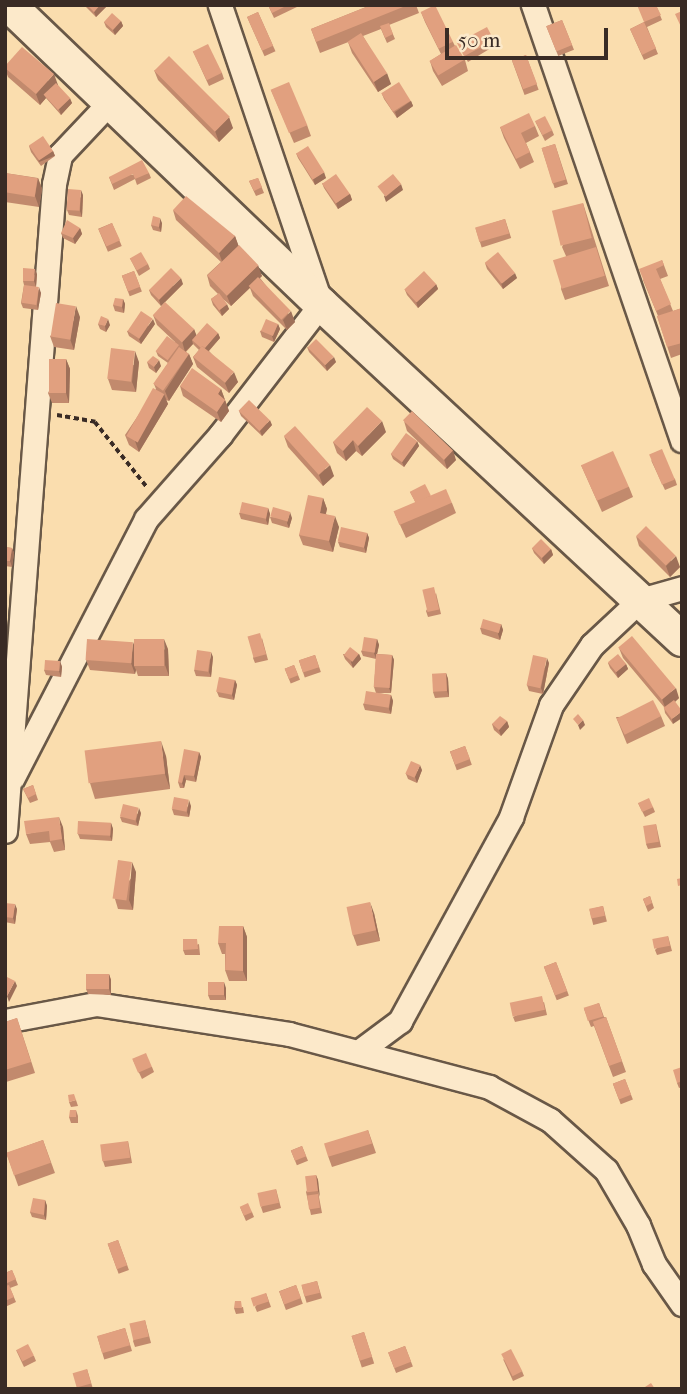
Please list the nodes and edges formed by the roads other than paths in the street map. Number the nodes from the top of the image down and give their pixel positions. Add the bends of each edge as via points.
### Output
1 (9, 5) edge
2 (220, 5) edge
3 (533, 5) edge
4 (109, 103) junction
5 (321, 304) junction
6 (682, 440) edge
7 (682, 588) edge
8 (640, 600) junction
9 (682, 639) edge
10 (13, 777) junction
11 (5, 831) edge
12 (5, 1021) edge
13 (361, 1050) junction
14 (682, 1304) edge

1 - 4 main road
2 - 5 street
3 - 6 street
4 - 5 main road
4 - 10 street via 60,155 54,184
5 - 8 main road
5 - 10 street via 220,435 146,519
7 - 8 street
8 - 9 main road
8 - 13 street via 592,645 551,705 511,817 400,1021
10 - 11 street
12 - 13 street via 96,1003
13 - 14 street via 488,1087 550,1119 606,1170 654,1264

